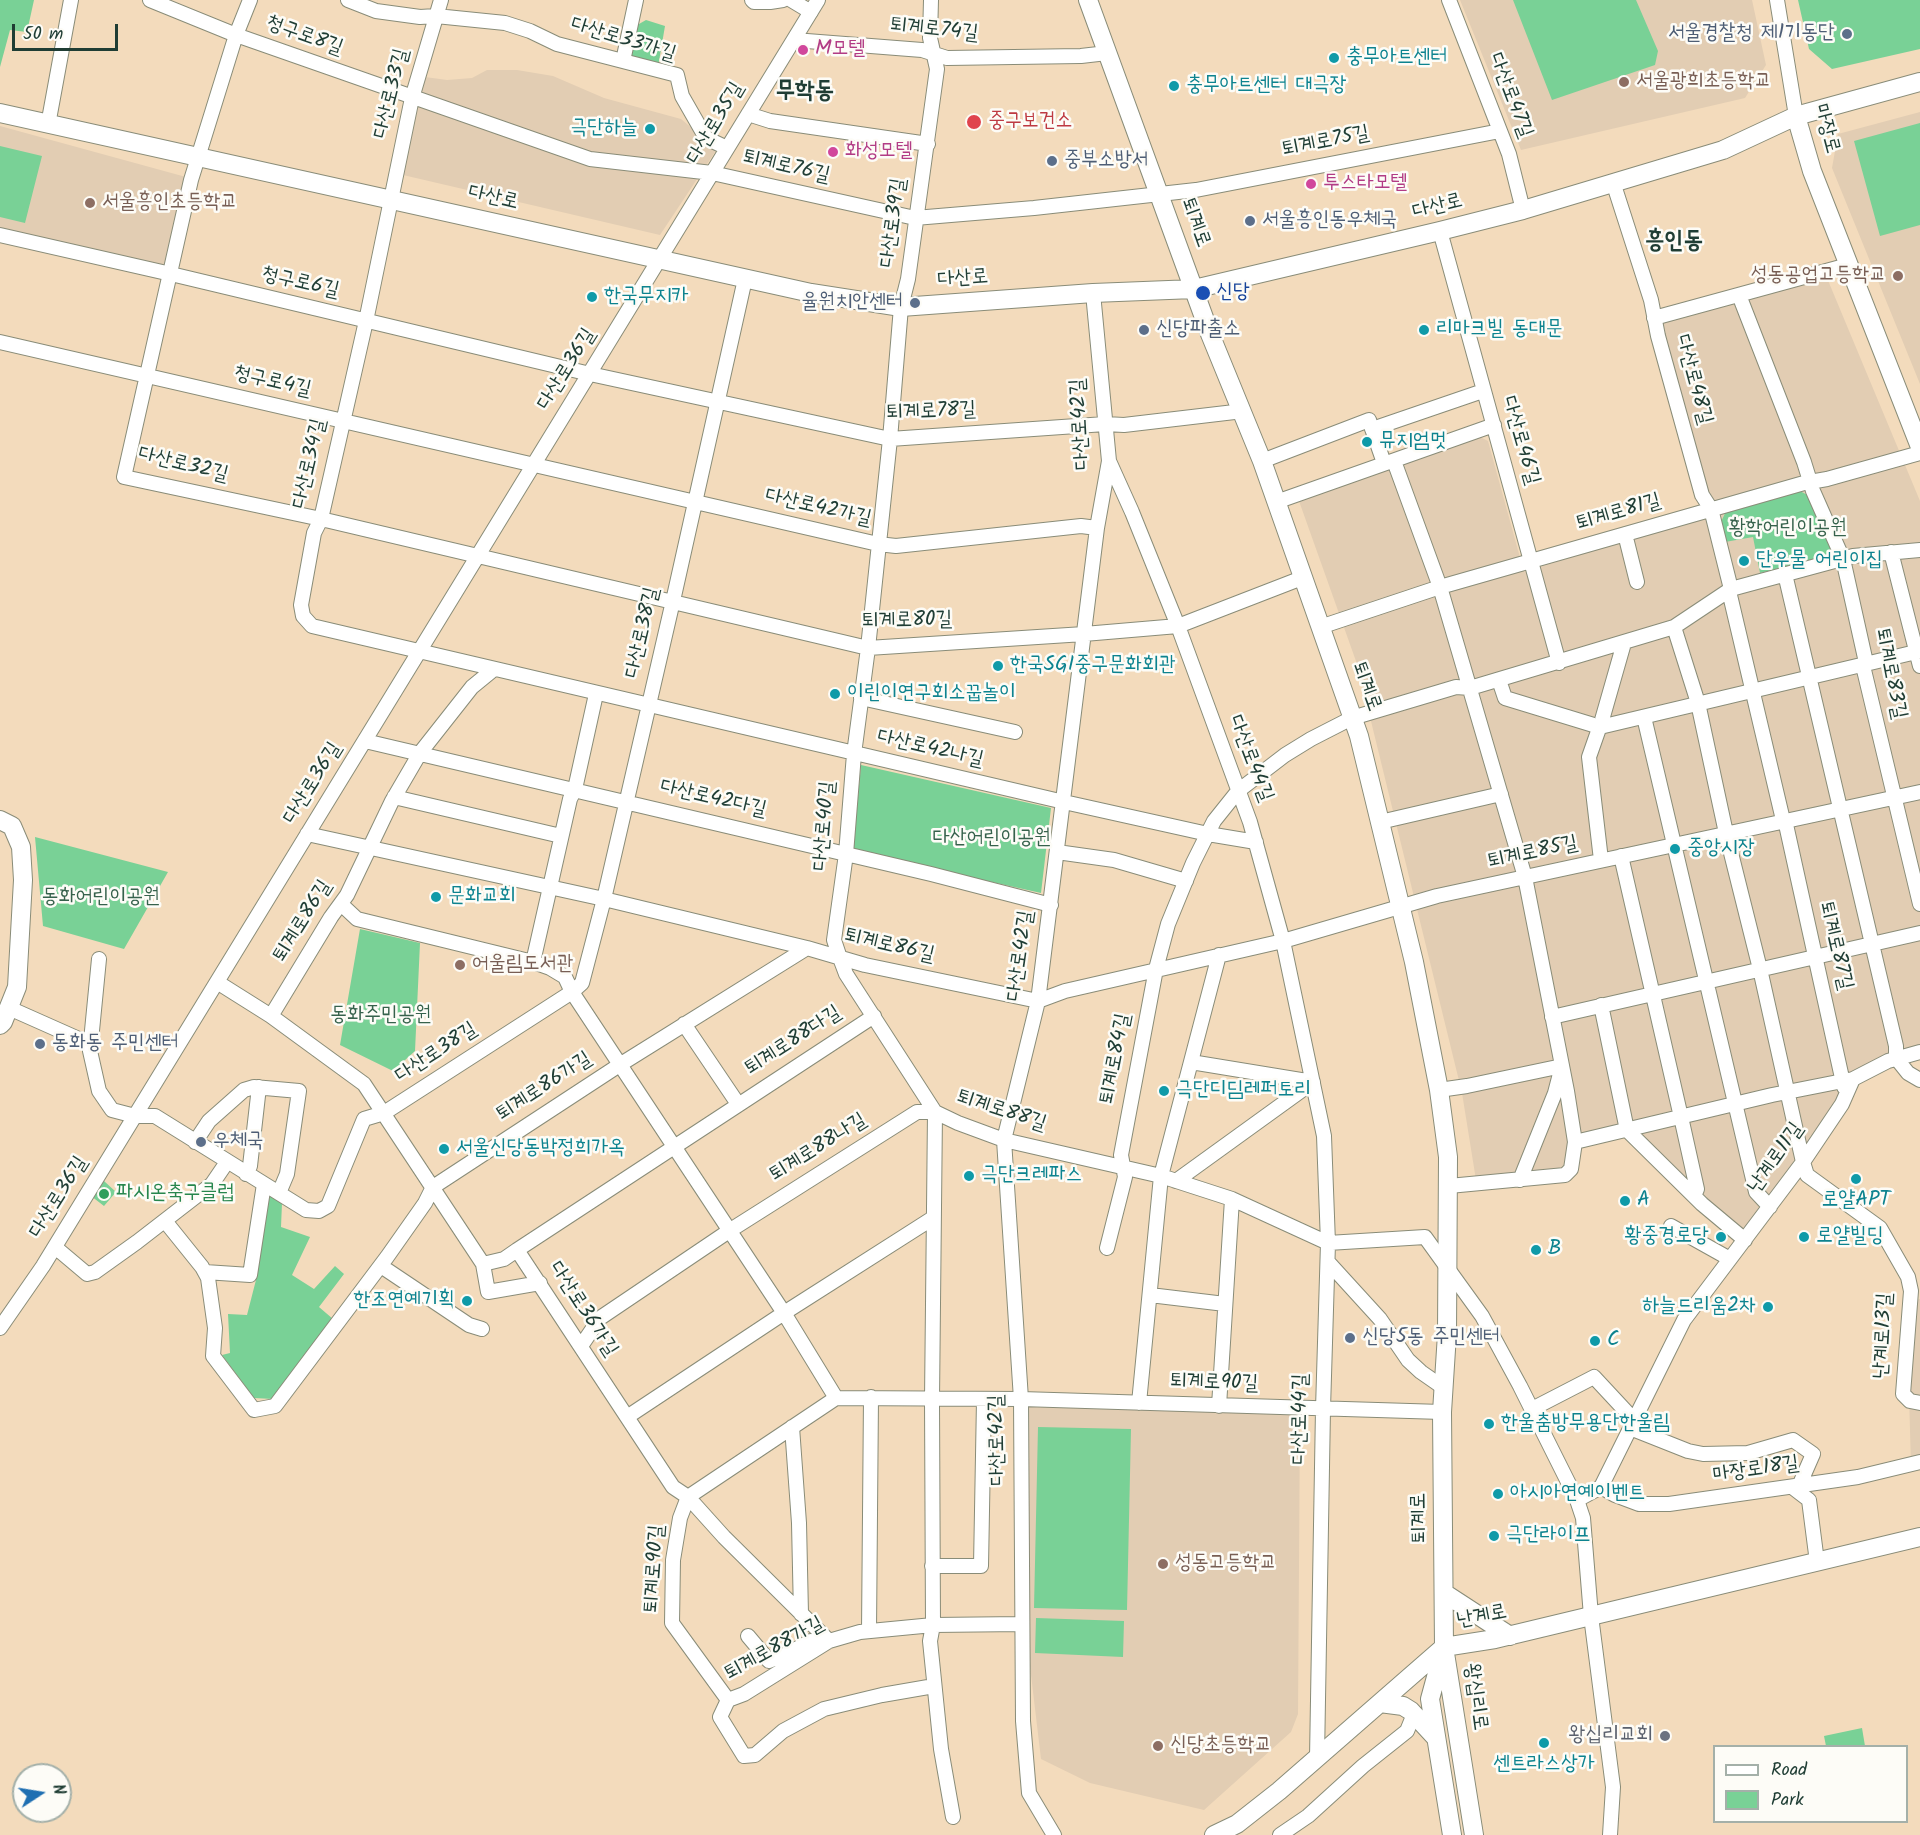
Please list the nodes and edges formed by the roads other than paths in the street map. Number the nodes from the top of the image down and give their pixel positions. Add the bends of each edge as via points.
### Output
1 (71, 0) edge
2 (150, 0) edge
3 (250, 0) edge
4 (348, 0) edge
5 (441, 0) edge
6 (636, 0) edge
7 (752, 0) edge
8 (783, 0) edge
9 (791, 0) edge
10 (931, 0) edge
11 (1088, 0) edge
12 (1449, 0) edge
13 (1777, 0) edge
14 (814, 6) edge
15 (436, 16) junction
16 (236, 35) junction
17 (794, 40) junction
18 (1107, 53) junction
19 (934, 55) junction
20 (623, 61) junction
21 (1920, 82) edge
22 (412, 98) junction
23 (0, 113) edge
24 (748, 114) junction
25 (1796, 116) junction
26 (48, 125) junction
27 (1500, 131) junction
28 (928, 144) junction
29 (727, 148) junction
30 (197, 157) junction
31 (712, 172) junction
32 (1613, 182) junction
33 (1158, 193) junction
34 (390, 199) junction
35 (1523, 210) junction
36 (915, 218) junction
37 (1440, 231) junction
38 (0, 235) edge
39 (660, 260) junction
40 (1848, 265) junction
41 (171, 274) junction
42 (745, 279) junction
43 (1194, 289) junction
44 (1093, 293) junction
45 (1739, 295) junction
46 (901, 307) junction
47 (1654, 318) junction
48 (366, 321) junction
49 (0, 342) edge
50 (590, 374) junction
51 (148, 376) junction
52 (1484, 391) junction
53 (718, 403) junction
54 (1243, 411) junction
55 (343, 421) junction
56 (1105, 424) junction
57 (1370, 425) junction
58 (1494, 425) junction
59 (890, 439) junction
60 (1920, 447) edge
61 (1920, 453) edge
62 (1262, 460) junction
63 (1109, 461) junction
64 (1389, 462) junction
65 (534, 465) junction
66 (1810, 482) junction
67 (1276, 502) junction
68 (696, 503) junction
69 (1711, 510) junction
70 (321, 519) junction
71 (1097, 528) junction
72 (1625, 534) junction
73 (878, 544) junction
74 (1920, 549) edge
75 (1891, 552) junction
76 (477, 555) junction
77 (1843, 559) junction
78 (1531, 561) junction
79 (1785, 573) junction
80 (1302, 578) junction
81 (1637, 582) dead end
82 (1440, 587) junction
83 (1730, 590) junction
84 (673, 601) junction
85 (1178, 626) junction
86 (1320, 627) junction
87 (1674, 627) junction
88 (1084, 634) junction
89 (1624, 643) junction
90 (868, 648) junction
91 (420, 651) junction
92 (1918, 651) edge
93 (1559, 663) junction
94 (1864, 664) junction
95 (1920, 666) edge
96 (494, 669) junction
97 (1809, 677) junction
98 (1499, 680) junction
99 (1470, 688) junction
100 (1752, 691) junction
101 (596, 694) junction
102 (861, 698) junction
103 (1698, 704) junction
104 (648, 706) junction
105 (1644, 717) junction
106 (1352, 718) junction
107 (1600, 728) junction
108 (1015, 732) dead end
109 (365, 741) junction
110 (420, 753) junction
111 (854, 754) junction
112 (575, 789) junction
113 (1238, 791) junction
114 (1920, 792) edge
115 (1501, 794) junction
116 (394, 797) junction
117 (1895, 797) junction
118 (626, 801) junction
119 (1064, 802) junction
120 (1839, 808) junction
121 (0, 820) edge
122 (1784, 820) junction
123 (1380, 822) junction
124 (1726, 833) junction
125 (308, 834) junction
126 (1208, 834) junction
127 (561, 836) junction
128 (1256, 842) junction
129 (1675, 844) junction
130 (370, 848) junction
131 (1057, 852) junction
132 (846, 854) junction
133 (1621, 856) junction
134 (1601, 860) junction
135 (1525, 877) junction
136 (1185, 881) junction
137 (550, 887) junction
138 (604, 899) junction
139 (341, 904) junction
140 (1050, 904) junction
141 (1920, 904) edge
142 (1401, 908) junction
143 (1920, 933) edge
144 (1283, 941) junction
145 (1872, 944) junction
146 (807, 948) junction
147 (1218, 954) junction
148 (1815, 957) junction
149 (840, 958) junction
150 (99, 959) dead end
151 (533, 962) junction
152 (1156, 969) junction
153 (1760, 969) junction
154 (217, 982) junction
155 (1706, 982) junction
156 (573, 992) junction
157 (1652, 994) junction
158 (1038, 1001) junction
159 (1601, 1005) junction
160 (9, 1008) junction
161 (271, 1016) junction
162 (874, 1016) junction
163 (1552, 1017) junction
164 (684, 1024) junction
165 (0, 1025) edge
166 (90, 1044) junction
167 (1920, 1052) edge
168 (1896, 1059) junction
169 (1191, 1062) junction
170 (621, 1064) junction
171 (1562, 1066) junction
172 (1848, 1080) junction
173 (1920, 1080) edge
174 (1313, 1082) junction
175 (259, 1087) junction
176 (1439, 1090) junction
177 (1787, 1092) junction
178 (1845, 1095) joint
179 (738, 1104) junction
180 (1735, 1104) junction
181 (934, 1112) junction
182 (384, 1113) junction
183 (135, 1116) junction
184 (1681, 1117) junction
185 (1628, 1130) junction
186 (1005, 1140) junction
187 (195, 1142) junction
188 (1575, 1142) junction
189 (673, 1146) junction
190 (227, 1162) junction
191 (1803, 1162) junction
192 (1124, 1167) junction
193 (246, 1174) junction
194 (1161, 1176) junction
195 (1520, 1180) junction
196 (1176, 1181) junction
197 (264, 1184) junction
198 (1449, 1186) junction
199 (433, 1187) junction
200 (279, 1193) junction
201 (1694, 1196) junction
202 (1232, 1199) junction
203 (1770, 1207) junction
204 (933, 1218) junction
205 (165, 1221) junction
206 (1671, 1226) dead end
207 (729, 1231) junction
208 (1744, 1240) junction
209 (1328, 1243) junction
210 (55, 1247) junction
211 (1107, 1248) dead end
212 (517, 1250) junction
213 (1730, 1259) junction
214 (1328, 1262) junction
215 (483, 1264) junction
216 (381, 1266) junction
217 (1448, 1268) junction
218 (205, 1272) junction
219 (540, 1283) junction
220 (1150, 1295) junction
221 (1915, 1296) edge
222 (1226, 1304) junction
223 (784, 1313) junction
224 (0, 1328) edge
225 (482, 1329) dead end
226 (581, 1346) junction
227 (1444, 1388) junction
228 (872, 1397) junction
229 (836, 1398) junction
230 (1021, 1399) junction
231 (932, 1400) junction
232 (984, 1400) junction
233 (1139, 1403) junction
234 (1920, 1403) edge
235 (1219, 1406) junction
236 (1323, 1409) junction
237 (1532, 1409) junction
238 (1442, 1412) junction
239 (627, 1417) junction
240 (1632, 1424) junction
241 (792, 1427) junction
242 (1920, 1462) edge
243 (1796, 1486) junction
244 (1601, 1488) junction
245 (687, 1497) junction
246 (1577, 1500) junction
247 (1920, 1537) edge
248 (1817, 1562) junction
249 (932, 1566) junction
250 (1444, 1593) junction
251 (801, 1614) junction
252 (1591, 1616) junction
253 (1022, 1624) junction
254 (933, 1625) junction
255 (870, 1631) junction
256 (748, 1636) dead end
257 (1510, 1636) junction
258 (825, 1638) junction
259 (1444, 1647) junction
260 (934, 1686) junction
261 (728, 1700) junction
262 (1380, 1703) junction
263 (1414, 1714) junction
264 (1435, 1737) junction
265 (1317, 1758) junction
266 (953, 1817) dead end
267 (1054, 1835) edge
268 (1214, 1835) edge
269 (1280, 1835) edge
270 (1452, 1835) edge
271 (1474, 1835) edge
272 (1610, 1835) edge

1 - 26 street
2 - 16 street, 청구로8길
3 - 16 street, 다산로32길
4 - 15 street, 다산로33가길 via 376,11
5 - 15 street, 다산로33길
6 - 20 street
7 - 8 street
9 - 14 street, 다산로35길
10 - 19 street, 다산로39길 via 930,38
11 - 18 main road, 퇴계로
12 - 27 street, 다산로47길
13 - 25 street, 마장로
14 - 17 street, 다산로35길
15 - 20 street, 다산로33가길 via 505,24 557,44
15 - 22 street, 다산로33길
16 - 22 street, 청구로8길
16 - 30 street, 다산로32길
17 - 19 street, 퇴계로74길 via 922,50
17 - 24 street, 다산로35길
18 - 19 street, 퇴계로74길 via 947,58
18 - 33 main road, 퇴계로
19 - 28 street, 다산로39길 via 937,69
20 - 29 street, 다산로33가길 via 677,75 682,96 706,138
21 - 25 main road, 다산로
22 - 31 street, 퇴계로76길 via 590,159
22 - 34 street, 다산로33길
23 - 26 main road, 다산로
24 - 28 street via 770,121
24 - 29 street, 다산로35길
25 - 32 main road, 다산로 via 1723,150
25 - 40 main road, 마장로 via 1812,171
26 - 30 main road, 다산로
27 - 33 street, 퇴계로75길 via 1196,190
27 - 35 street, 다산로47길
28 - 36 street, 다산로39길
29 - 31 street, 다산로35길
30 - 34 main road, 다산로
30 - 41 street, 다산로32길
31 - 36 street, 퇴계로76길
31 - 39 street, 다산로35길
32 - 35 main road, 다산로
32 - 47 street, 다산로48길
33 - 36 street, 퇴계로76길
33 - 43 main road, 퇴계로
34 - 39 main road, 다산로
34 - 48 street, 다산로34길
35 - 37 main road, 다산로
36 - 46 street, 다산로39길
37 - 43 main road, 다산로
37 - 52 street, 다산로46길
38 - 41 street, 청구로6길
39 - 42 main road, 다산로
39 - 50 street, 다산로36길
40 - 45 street
40 - 60 main road, 마장로
41 - 48 street, 청구로6길
41 - 51 street, 다산로32길
42 - 46 main road, 다산로
42 - 53 street, 다산로38길
43 - 44 main road, 다산로
43 - 54 main road, 퇴계로
44 - 46 main road, 다산로
44 - 56 street, 다산로42길
45 - 47 street
45 - 66 street
46 - 59 street, 다산로40길
47 - 69 street, 다산로48길 via 1702,495
48 - 50 street, 청구로6길
48 - 55 street, 다산로34길
49 - 51 street, 청구로4길
50 - 53 street, 퇴계로78길
50 - 65 street, 다산로36길
51 - 55 street, 청구로4길
51 - 70 street, 다산로32길 via 124,477
52 - 57 street
52 - 58 street, 다산로46길
53 - 59 street, 퇴계로78길
53 - 68 street, 다산로38길
54 - 56 street, 퇴계로78길
54 - 62 main road, 퇴계로
55 - 65 street, 청구로4길
55 - 70 street, 다산로34길
56 - 59 street, 퇴계로78길
56 - 63 street, 다산로42길
57 - 62 street
57 - 64 street
58 - 64 street
58 - 78 street, 다산로46길
59 - 73 street, 다산로40길
61 - 66 street, 퇴계로81길
62 - 67 main road, 퇴계로
63 - 71 street, 다산로42길
63 - 85 street, 다산로44길
64 - 67 street
64 - 82 street
65 - 68 street, 다산로42가길
65 - 76 street, 다산로36길
66 - 69 street, 퇴계로81길
66 - 77 street
67 - 80 main road, 퇴계로
68 - 73 street, 다산로42가길
68 - 84 street, 다산로38길
69 - 72 street, 퇴계로81길
69 - 83 street, 다산로48길
70 - 76 street, 다산로32길
70 - 91 street, 다산로34길 via 310,554 301,605 303,616 312,626
71 - 73 street, 다산로42가길 via 1081,526 896,546
71 - 88 street, 다산로42길
72 - 78 street, 퇴계로81길
72 - 81 street
73 - 90 street, 다산로40길
74 - 75 street
75 - 77 street
75 - 92 street, 퇴계로83길
76 - 84 street, 퇴계로80길
76 - 91 street, 다산로36길
77 - 79 street
77 - 94 street, 퇴계로83길
78 - 82 street, 퇴계로81길
78 - 93 street, 다산로46길
79 - 83 street
79 - 97 street
80 - 85 street, 퇴계로80길
80 - 86 main road, 퇴계로
82 - 86 street, 퇴계로81길
82 - 99 street
83 - 87 street
83 - 100 street
84 - 90 street, 퇴계로80길
84 - 104 street, 다산로38길
85 - 88 street, 퇴계로80길
85 - 113 street, 다산로44길
86 - 106 main road, 퇴계로
87 - 89 street
87 - 103 street
88 - 90 street, 퇴계로80길
88 - 119 street, 다산로42길
89 - 93 street
89 - 107 street
90 - 102 street, 다산로40길
91 - 96 street, 다산로42나길
91 - 109 street, 다산로36길
92 - 94 street
92 - 95 street, 퇴계로83길
93 - 98 street
94 - 97 street
94 - 117 street, 퇴계로83길
96 - 101 street, 다산로42나길
96 - 110 street via 472,687
97 - 100 street
97 - 120 street
98 - 99 street
98 - 107 street via 1505,698
99 - 106 street via 1456,687
99 - 115 street
100 - 103 street
100 - 122 street
101 - 104 street, 다산로42나길
101 - 112 street
102 - 108 street
102 - 111 street, 다산로40길
103 - 105 street
103 - 124 street
104 - 111 street, 다산로42나길
104 - 118 street, 다산로38길
105 - 107 street
105 - 129 street
106 - 113 street, 퇴계로84길 via 1285,755
106 - 123 main road, 퇴계로
107 - 134 street via 1589,757
109 - 110 street, 다산로42다길
109 - 125 street, 다산로36길
110 - 112 street, 다산로42다길
110 - 116 street, 퇴계로86길
111 - 119 street, 다산로42나길
111 - 132 street, 다산로40길
112 - 118 street, 다산로42다길
112 - 127 street
113 - 126 street, 퇴계로84길
113 - 128 street, 다산로44길
114 - 117 street, 퇴계로85길
115 - 123 street
115 - 135 street
116 - 127 street
116 - 130 street, 퇴계로86길
117 - 120 street, 퇴계로85길
117 - 141 street
118 - 132 street, 다산로42다길
118 - 138 street, 다산로38길
119 - 126 street, 다산로42나길
119 - 131 street, 다산로42길
120 - 122 street, 퇴계로85길
120 - 145 street, 퇴계로87길
121 - 160 main road via 12,826 21,847 23,880 17,987
122 - 124 street, 퇴계로85길
122 - 148 street, 퇴계로87길
123 - 142 main road, 퇴계로
124 - 129 street, 퇴계로85길
124 - 153 street
125 - 130 street, 퇴계로86길
125 - 154 street, 다산로36길
126 - 128 street, 다산로42나길
126 - 136 street, 퇴계로84길
127 - 137 street
128 - 144 street, 다산로44길
129 - 133 street, 퇴계로85길
129 - 155 street
130 - 137 street, 퇴계로86길
130 - 139 street, 퇴계로86길
131 - 136 street via 1114,860
131 - 140 street, 다산로42길
132 - 140 street, 다산로42다길
132 - 149 street, 다산로40길 via 834,940
133 - 134 street, 퇴계로85길
133 - 157 street
134 - 135 street, 퇴계로85길
135 - 142 street, 퇴계로85길
135 - 163 street
136 - 152 street, 퇴계로84길
137 - 138 street, 퇴계로86길
137 - 151 street
138 - 146 street, 퇴계로86길
138 - 156 street, 다산로38길 via 582,983
139 - 151 street via 357,919
139 - 161 street, 퇴계로86길
140 - 158 street, 다산로42길
142 - 144 street
142 - 176 main road, 퇴계로
143 - 145 street
144 - 147 street
144 - 174 street, 다산로44길
145 - 148 street
145 - 168 street, 퇴계로87길
146 - 149 street, 퇴계로86길
146 - 164 street, 퇴계로86가길
147 - 152 street
147 - 169 street
148 - 153 street
148 - 172 street, 퇴계로87길
149 - 158 street, 퇴계로86길
149 - 162 street, 퇴계로88길
150 - 166 street
151 - 156 street via 566,977
152 - 158 street
152 - 192 street, 퇴계로84길 via 1121,1155
153 - 155 street
153 - 177 street
154 - 161 street
154 - 183 street, 다산로36길
155 - 157 street
155 - 180 street
156 - 170 street
156 - 182 street, 다산로38길
157 - 159 street
157 - 184 street
158 - 186 street, 다산로42길
159 - 163 street
159 - 185 street
160 - 165 main road
160 - 166 street
161 - 182 street via 364,1084
162 - 179 street, 퇴계로88다길
162 - 181 street, 퇴계로88길
163 - 171 street
164 - 170 street, 퇴계로86가길
164 - 179 street, 퇴계로88다길
166 - 183 street via 99,1091 112,1110
167 - 168 street
168 - 172 street
168 - 173 street
169 - 174 street
169 - 194 street
170 - 189 street, 퇴계로86가길
170 - 199 street, 퇴계로86가길
171 - 176 street
171 - 188 street
171 - 195 street via 1555,1094
172 - 177 street
172 - 178 street, 퇴계로87길
174 - 196 street
174 - 209 street, 다산로44길 via 1324,1136
175 - 187 street via 244,1090 209,1121
175 - 193 street
175 - 200 street via 299,1091 287,1174
176 - 198 main road, 퇴계로
177 - 180 street
177 - 191 street
178 - 191 street, 난계로11길
179 - 189 street, 퇴계로88다길
180 - 184 street
180 - 203 street via 1756,1192
181 - 186 street, 퇴계로88길
181 - 204 street
181 - 207 street, 퇴계로88나길 via 917,1112
182 - 199 street
182 - 200 street, 다산로38길 via 364,1119 328,1206 319,1211 306,1210
183 - 187 street via 155,1116
183 - 210 street, 다산로36길
184 - 185 street
184 - 201 street via 1696,1189
185 - 188 street
185 - 201 street
186 - 192 street, 퇴계로88길
186 - 230 street, 다산로42길
187 - 190 street
188 - 195 street via 1571,1169 1565,1175
189 - 207 street
189 - 212 street, 퇴계로88다길
190 - 193 street
190 - 205 street via 212,1184
191 - 203 street, 난계로11길
191 - 221 street, 난계로13길 via 1807,1175 1880,1228
192 - 194 street, 퇴계로88길
192 - 211 street, 퇴계로84길 via 1125,1177
193 - 197 street
194 - 196 street, 퇴계로88길
194 - 220 street
195 - 198 street
196 - 202 street, 퇴계로88길
197 - 200 street
197 - 218 street via 250,1275
198 - 217 main road, 퇴계로
199 - 215 street
199 - 216 street
201 - 208 street
202 - 209 street, 퇴계로88길
202 - 222 street
203 - 208 street, 난계로11길
204 - 223 street
204 - 231 street
205 - 210 street via 87,1274
205 - 218 street
206 - 213 street
207 - 223 street
207 - 226 street, 퇴계로88나길 via 600,1318
208 - 213 street, 난계로11길
209 - 214 street, 다산로44길
209 - 217 street, 퇴계로88길 via 1425,1238
210 - 224 street, 다산로36길
212 - 215 street via 504,1259
212 - 219 street, 다산로36가길
213 - 240 street, 난계로11길 via 1684,1320
214 - 227 street via 1380,1319 1408,1360
214 - 236 street, 다산로44길
215 - 219 street via 488,1292
216 - 218 street via 275,1406 254,1410 213,1356 215,1328
216 - 225 street via 469,1325
217 - 227 main road, 퇴계로
217 - 237 street via 1482,1316
219 - 226 street, 다산로36가길
220 - 222 street
220 - 233 street
221 - 234 street, 난계로13길 via 1904,1394 1910,1401
222 - 235 street
223 - 229 street
223 - 239 street
226 - 239 street, 다산로36가길
227 - 238 main road, 퇴계로
228 - 229 street, 퇴계로90길
228 - 231 street, 퇴계로90길
228 - 255 street
229 - 241 street
230 - 232 street, 퇴계로90길
230 - 233 street, 퇴계로90길
230 - 253 street, 다산로42길
231 - 232 street, 퇴계로90길
231 - 249 street
232 - 249 street via 981,1566
233 - 235 street, 퇴계로90길
235 - 236 street, 퇴계로90길
236 - 238 street, 퇴계로90길
236 - 265 street, 다산로44길
237 - 240 street via 1594,1377
237 - 246 street
238 - 250 main road, 퇴계로
239 - 245 street, 다산로36가길 via 673,1487
240 - 243 street via 1688,1451 1703,1454 1748,1454 1793,1440 1813,1454
240 - 244 street, 난계로11길
241 - 245 street
241 - 251 street
242 - 243 street, 마장로18길
243 - 244 street, 마장로18길 via 1640,1504
243 - 248 street via 1809,1500
244 - 246 street
245 - 251 street, 퇴계로90길
245 - 261 street, 퇴계로90길 via 673,1560 672,1623
246 - 252 street via 1583,1518
247 - 248 main road, 난계로
248 - 252 main road, 난계로
249 - 254 street
250 - 257 main road
250 - 259 main road, 퇴계로
251 - 258 street, 퇴계로90길
252 - 257 main road, 난계로
252 - 272 street via 1613,1787
253 - 254 street
253 - 267 street, 다산로42길 via 1023,1721 1029,1793
254 - 255 street, 퇴계로88가길
254 - 260 street via 930,1641
255 - 258 street, 퇴계로88가길
256 - 258 street, 퇴계로88가길 via 769,1661
257 - 259 main road, 난계로
258 - 261 street, 퇴계로88가길 via 744,1694
259 - 262 main road, 난계로
259 - 264 main road, 왕십리로 via 1430,1699
259 - 271 main road, 왕십리로
260 - 261 street, 퇴계로88가길 via 824,1709 783,1731 755,1755 744,1756 720,1717
260 - 266 street
262 - 263 main road via 1403,1706
262 - 265 main road, 난계로
263 - 264 main road
263 - 269 street via 1407,1731 1308,1816
264 - 270 main road, 왕십리로
265 - 268 main road, 난계로 via 1237,1824

